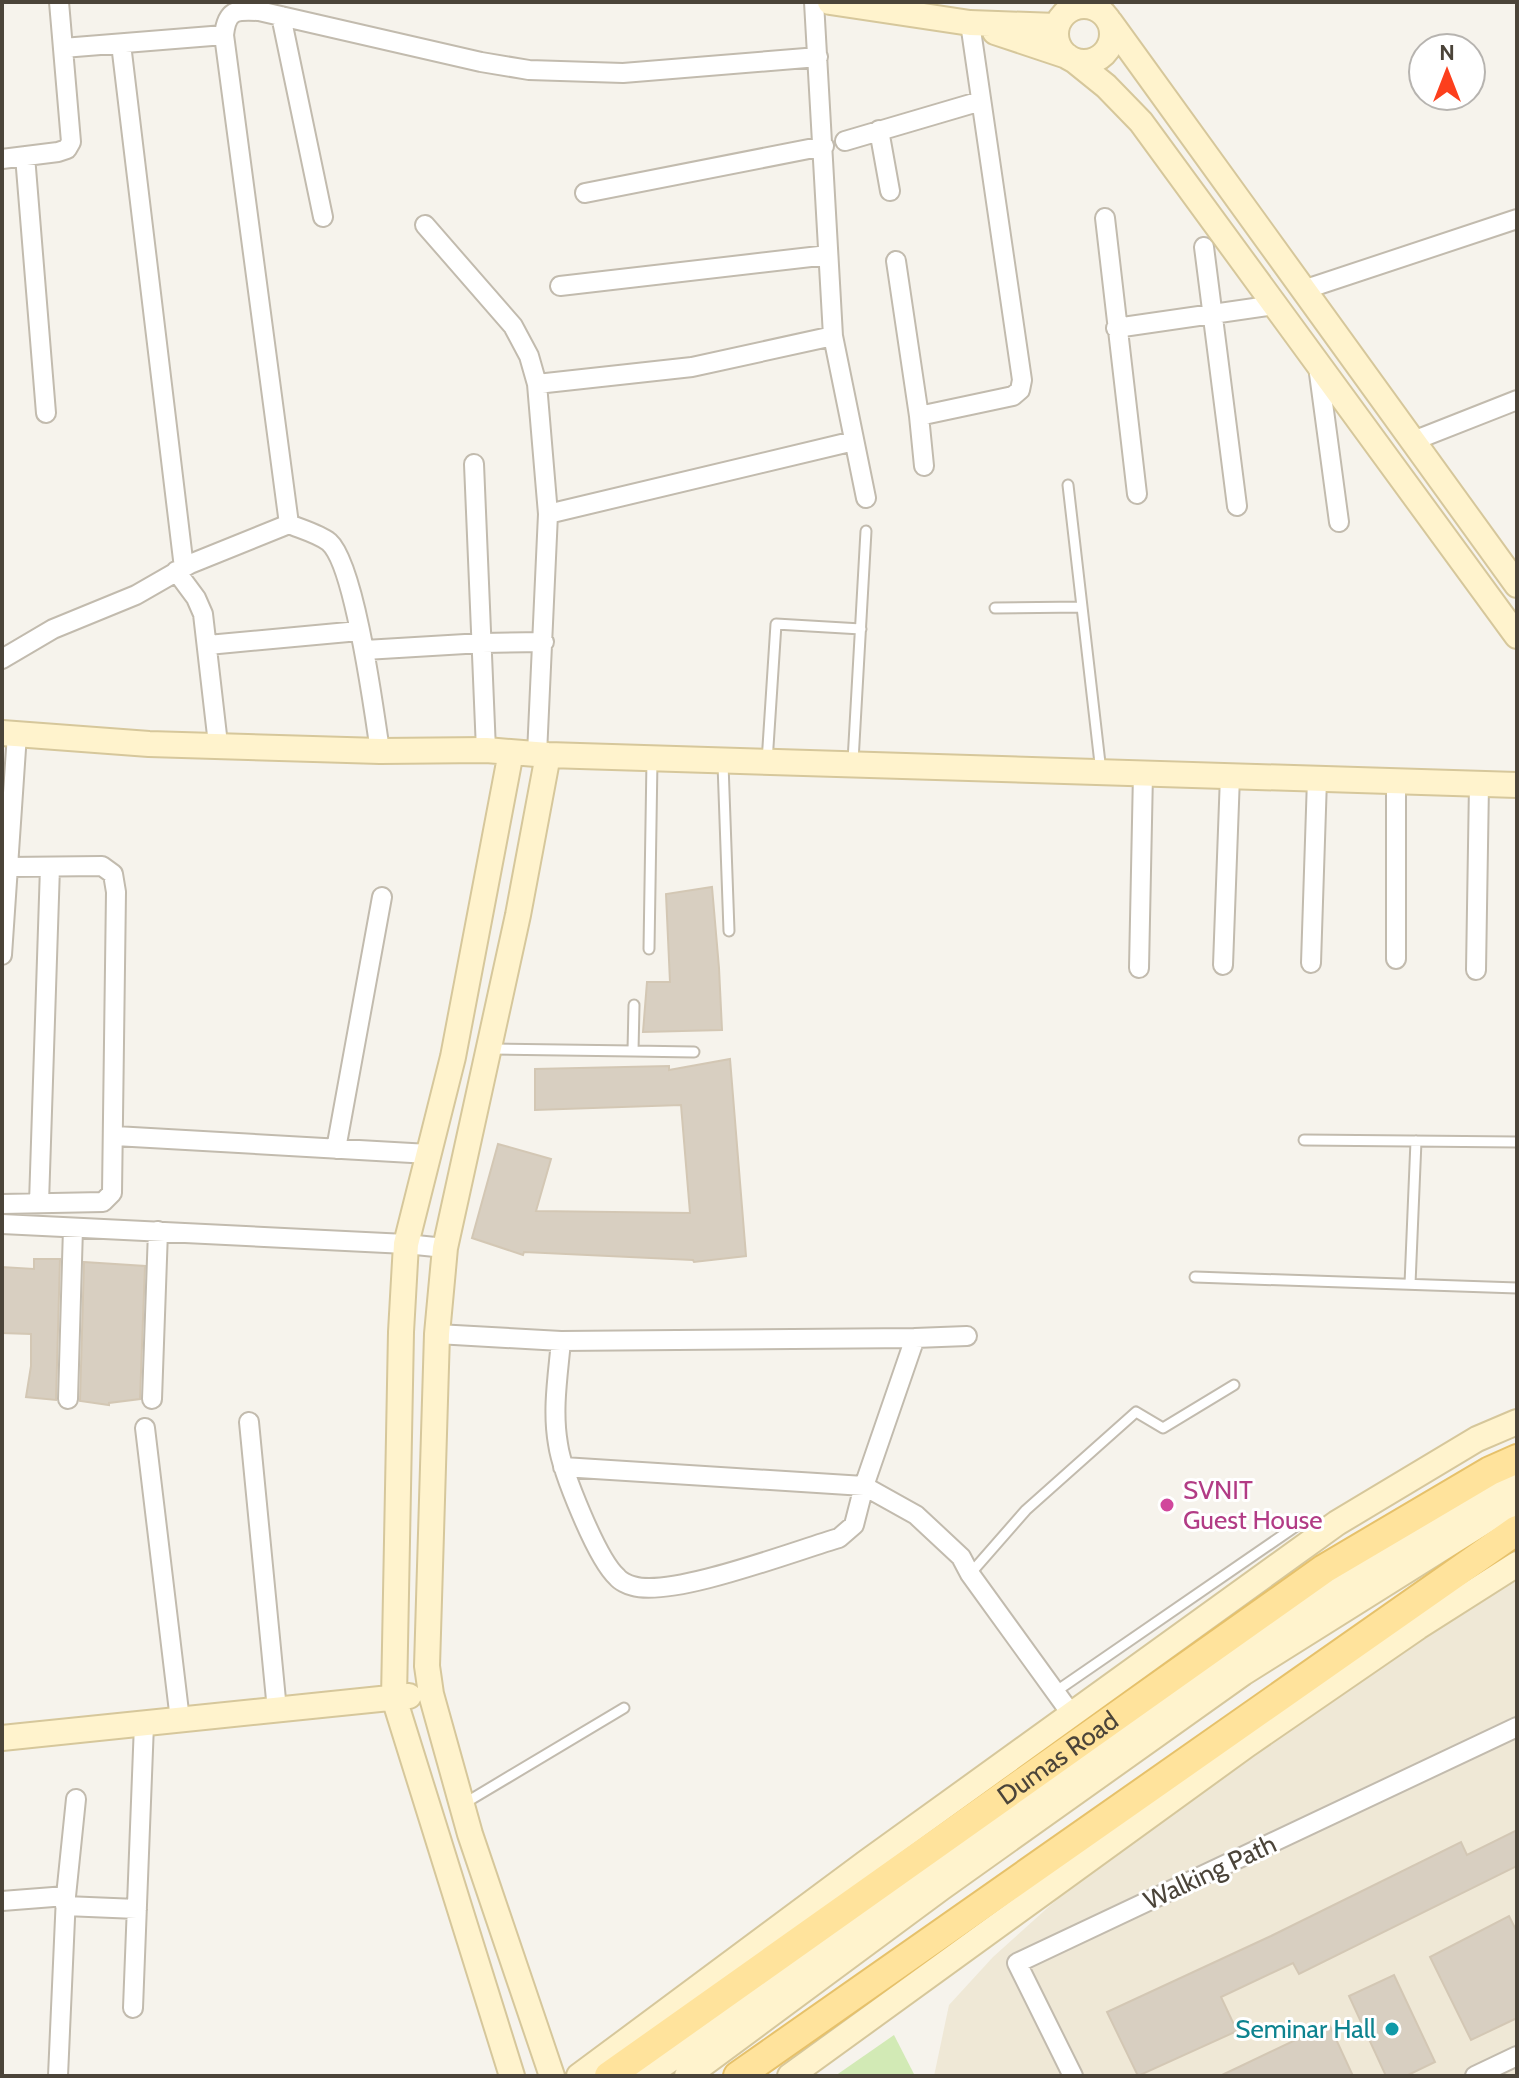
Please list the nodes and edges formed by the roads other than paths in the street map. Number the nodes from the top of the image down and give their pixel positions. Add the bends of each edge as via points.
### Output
1 (59, 2) edge
2 (814, 2) edge
3 (830, 2) edge
4 (259, 6) edge
5 (1105, 13) edge
6 (1058, 15) edge
7 (281, 16) junction
8 (970, 23) junction
9 (224, 35) junction
10 (121, 44) junction
11 (63, 48) junction
12 (818, 57) junction
13 (1071, 58) junction
14 (981, 101) junction
15 (879, 130) junction
16 (845, 141) dead end
17 (824, 146) junction
18 (25, 156) junction
19 (2, 159) edge
20 (890, 191) dead end
21 (585, 193) dead end
22 (323, 217) dead end
23 (1105, 218) dead end
24 (1517, 219) edge
25 (425, 225) dead end
26 (1204, 247) dead end
27 (828, 255) junction
28 (896, 261) dead end
29 (560, 286) dead end
30 (1303, 290) junction
31 (1275, 305) junction
32 (1212, 314) junction
33 (1116, 328) junction
34 (833, 336) junction
35 (1318, 364) junction
36 (537, 384) junction
37 (1517, 400) edge
38 (46, 413) dead end
39 (919, 416) junction
40 (854, 441) junction
41 (1413, 441) junction
42 (474, 464) dead end
43 (924, 466) dead end
44 (1068, 485) dead end
45 (1137, 494) dead end
46 (866, 498) dead end
47 (1237, 506) dead end
48 (548, 514) junction
49 (1339, 522) dead end
50 (289, 524) junction
51 (866, 531) dead end
52 (180, 570) junction
53 (1517, 585) edge
54 (1082, 607) junction
55 (995, 608) dead end
56 (861, 629) junction
57 (359, 631) junction
58 (1517, 636) edge
59 (544, 642) junction
60 (482, 643) junction
61 (208, 645) junction
62 (365, 650) junction
63 (2, 659) edge
64 (10, 734) edge
65 (218, 744) junction
66 (486, 750) junction
67 (380, 751) junction
68 (511, 752) junction
69 (542, 755) junction
70 (652, 758) junction
71 (723, 760) junction
72 (767, 762) junction
73 (853, 764) junction
74 (1101, 772) junction
75 (1143, 773) junction
76 (1230, 776) junction
77 (1317, 779) junction
78 (1396, 781) junction
79 (1479, 784) junction
80 (1517, 785) edge
81 (8, 867) junction
82 (50, 867) junction
83 (382, 897) dead end
84 (729, 931) dead end
85 (649, 949) dead end
86 (2, 955) edge
87 (1396, 959) dead end
88 (1311, 963) dead end
89 (1223, 965) dead end
90 (1139, 968) dead end
91 (1476, 970) dead end
92 (634, 1005) dead end
93 (488, 1049) junction
94 (633, 1051) junction
95 (694, 1052) dead end
96 (115, 1136) junction
97 (1304, 1140) dead end
98 (1416, 1141) junction
99 (1517, 1142) edge
100 (336, 1149) junction
101 (429, 1154) junction
102 (39, 1203) junction
103 (2, 1204) edge
104 (5, 1220) edge
105 (73, 1228) junction
106 (158, 1231) junction
107 (406, 1244) junction
108 (445, 1248) junction
109 (1195, 1277) dead end
110 (1410, 1284) junction
111 (1517, 1288) edge
112 (437, 1334) junction
113 (967, 1336) dead end
114 (915, 1338) junction
115 (561, 1341) junction
116 (1234, 1385) dead end
117 (68, 1399) dead end
118 (152, 1399) dead end
119 (249, 1422) dead end
120 (1517, 1422) edge
121 (145, 1428) dead end
122 (1517, 1459) edge
123 (563, 1467) junction
124 (1517, 1480) edge
125 (864, 1486) junction
126 (1517, 1501) edge
127 (1302, 1522) dead end
128 (1517, 1530) edge
129 (1517, 1564) edge
130 (970, 1574) junction
131 (1055, 1692) junction
132 (431, 1694) junction
133 (394, 1698) junction
134 (624, 1708) dead end
135 (277, 1710) junction
136 (1072, 1715) junction
137 (180, 1720) junction
138 (144, 1724) junction
139 (1517, 1727) edge
140 (2, 1738) edge
141 (76, 1799) dead end
142 (462, 1805) junction
143 (2, 1901) edge
144 (66, 1901) junction
145 (137, 1909) junction
146 (133, 2008) dead end
147 (1517, 2056) edge
148 (58, 2076) edge
149 (512, 2076) edge
150 (552, 2076) edge
151 (579, 2076) edge
152 (609, 2076) edge
153 (647, 2076) edge
154 (687, 2076) edge
155 (738, 2076) edge
156 (790, 2076) edge
157 (1073, 2076) edge
158 (1475, 2076) edge

1 - 11 street
2 - 12 street
3 - 8 street
4 - 7 street
4 - 9 street via 232,13
5 - 6 street via 1082,6
5 - 13 street via 1112,40 1102,56 1084,62
5 - 30 street
6 - 8 street
6 - 13 street via 1057,42
7 - 12 street via 529,70 623,73
7 - 22 street
8 - 13 street
8 - 14 street
9 - 10 street
9 - 50 street
10 - 11 street
10 - 52 street
11 - 18 street via 71,142 58,152
12 - 17 street
13 - 31 street via 1141,122
14 - 15 street
14 - 39 street via 1022,380 1013,396
15 - 16 street
15 - 20 street
17 - 21 street
17 - 27 street
18 - 19 street
18 - 38 street
23 - 33 street
24 - 30 street
25 - 36 street via 513,326
26 - 32 street
27 - 29 street
27 - 34 street
28 - 39 street
30 - 41 street
31 - 32 street
31 - 35 street
32 - 33 street
32 - 47 street
33 - 45 street
34 - 36 street via 692,367
34 - 40 street
35 - 49 street
35 - 58 street
36 - 48 street
37 - 41 street
39 - 43 street
40 - 46 street
40 - 48 street
41 - 53 street
42 - 60 street
44 - 54 lane
48 - 59 street
50 - 52 street
50 - 57 street via 328,541 339,556
51 - 56 lane
52 - 61 street via 200,606
52 - 63 street via 136,595 53,629
54 - 55 lane
54 - 74 lane
56 - 72 lane via 776,624
56 - 73 lane
57 - 61 street
57 - 62 street
59 - 60 street
59 - 69 street
60 - 62 street
60 - 66 street
61 - 65 street
62 - 67 street
64 - 65 street
64 - 81 street
65 - 67 street
66 - 67 street
66 - 68 street
68 - 69 street
68 - 101 street via 453,1057
69 - 70 street
69 - 93 street via 518,915
70 - 71 street
70 - 85 lane
71 - 72 street
71 - 84 lane
72 - 73 street
73 - 74 street
74 - 75 street
75 - 76 street
75 - 90 street
76 - 77 street
76 - 89 street
77 - 78 street
77 - 88 street
78 - 79 street
78 - 87 street
79 - 80 street
79 - 91 street
81 - 82 street
81 - 86 street
82 - 96 street via 102,866 113,874
82 - 102 street
83 - 100 street
92 - 94 lane
93 - 94 lane
93 - 108 street
94 - 95 lane
96 - 100 street
96 - 102 street via 112,1193 103,1202
97 - 98 lane
98 - 99 lane
98 - 110 lane
100 - 101 street
101 - 107 street
102 - 103 street
104 - 105 street
105 - 106 street
105 - 117 street
106 - 107 street
106 - 118 street
107 - 108 street
107 - 133 street
108 - 112 street
109 - 110 lane
110 - 111 lane
112 - 115 street
112 - 132 street via 427,1654
113 - 114 street
114 - 115 street
114 - 125 street
115 - 123 street via 555,1408
116 - 130 lane via 1163,1428 1136,1412 1026,1510
119 - 135 street
120 - 136 street via 1477,1439 1337,1523
121 - 137 street
122 - 152 main road, Dumas Road via 1324,1569
123 - 125 street
123 - 125 street via 599,1552 618,1579 633,1587 687,1584 839,1538 854,1525
124 - 153 street via 1454,1514 1188,1685
125 - 130 street via 916,1515 961,1557
126 - 154 street via 1243,1673
127 - 131 lane
128 - 155 main road
129 - 156 street via 1248,1744
130 - 131 street
131 - 136 street
132 - 133 street
132 - 142 street
133 - 135 street
133 - 149 street
134 - 142 lane
135 - 137 street
136 - 151 street
137 - 138 street
138 - 140 street
138 - 145 street
139 - 157 street, Walking Path via 1017,1963
141 - 144 street
142 - 150 street
143 - 144 street
144 - 145 street
144 - 148 street
145 - 146 street
147 - 158 street

